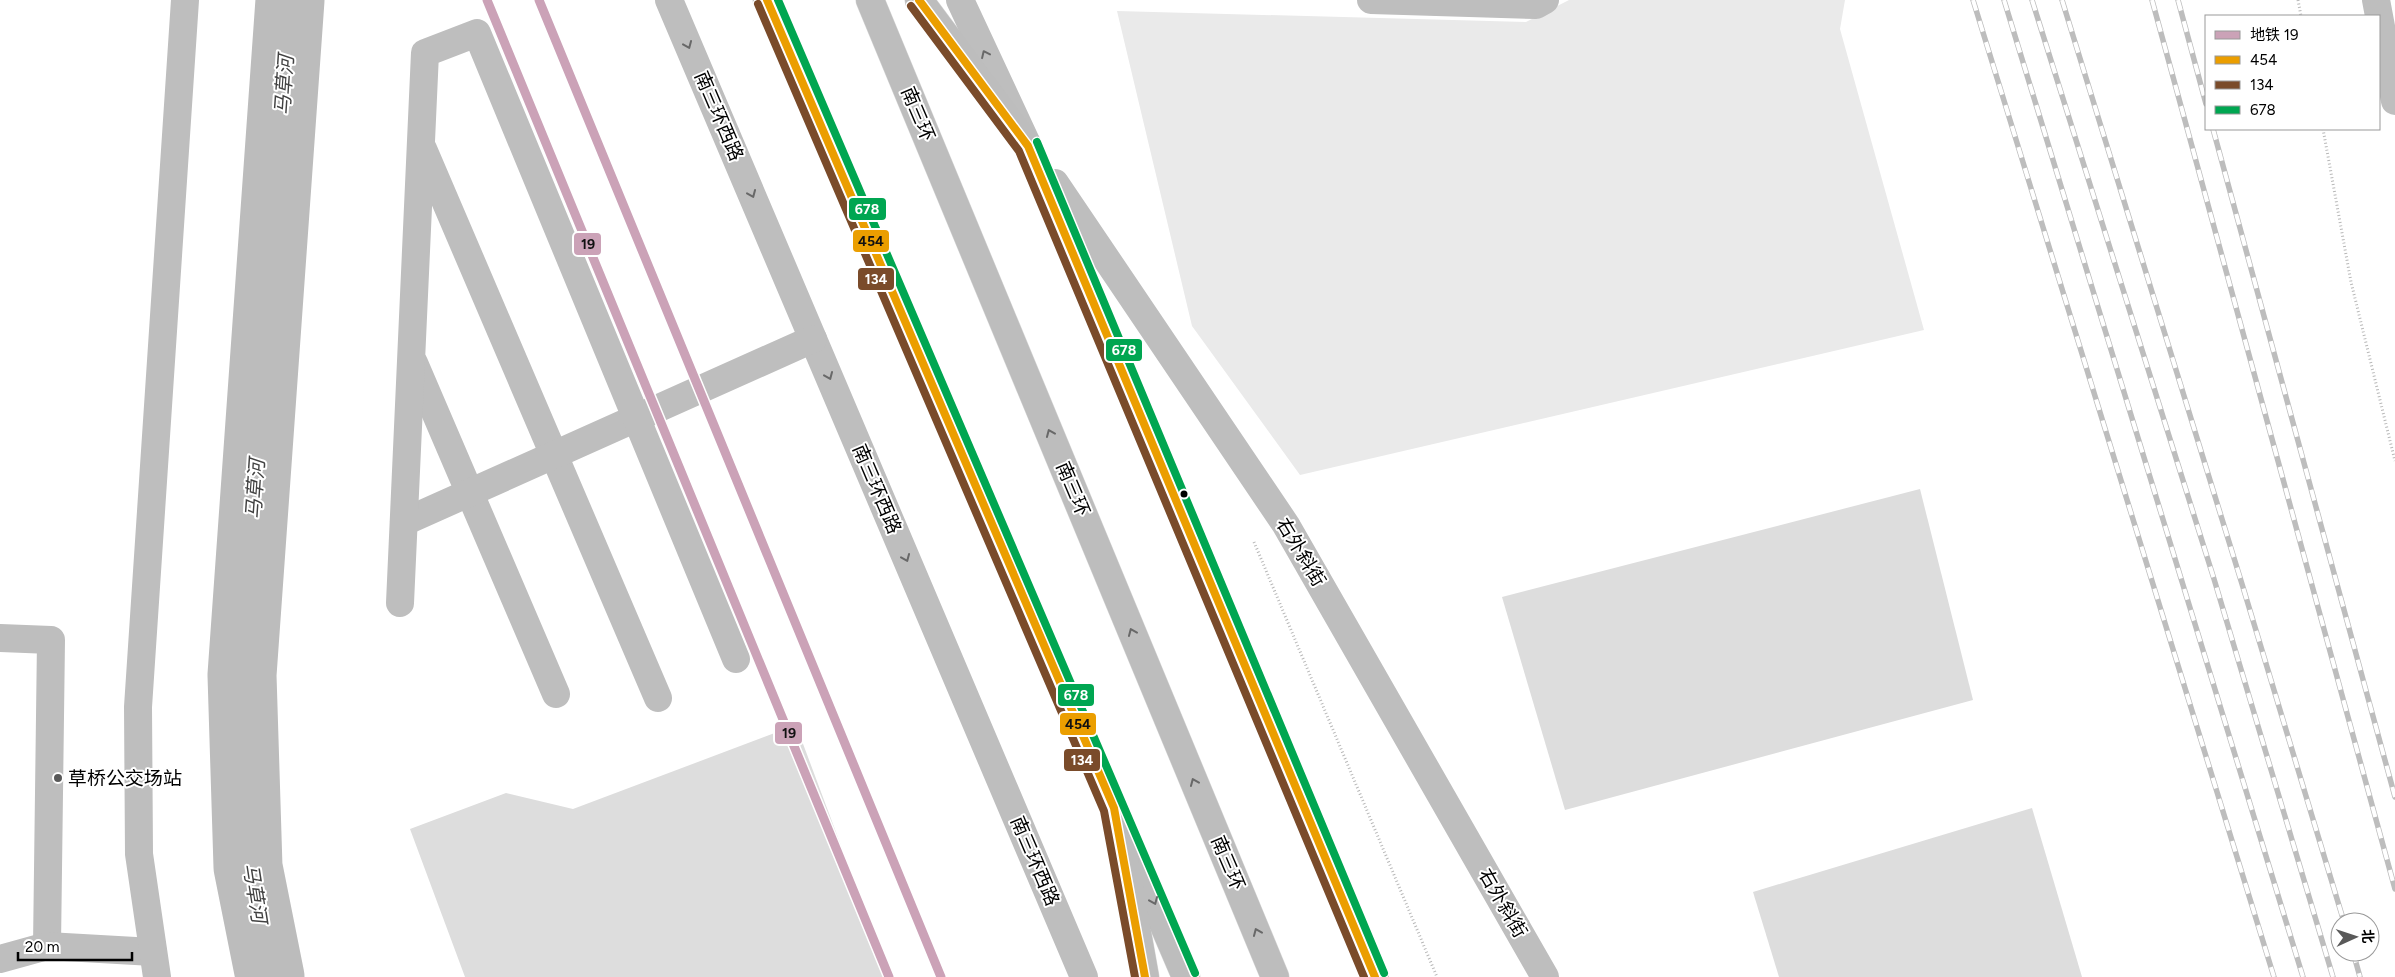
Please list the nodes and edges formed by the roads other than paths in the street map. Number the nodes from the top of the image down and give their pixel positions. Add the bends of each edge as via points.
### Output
1 (185, 0) edge
2 (670, 0) edge
3 (767, 0) edge
4 (870, 0) edge
5 (919, 0) edge
6 (960, 0) edge
7 (1371, 0) edge
8 (1544, 0) edge
9 (2376, 0) edge
10 (2379, 15) edge
11 (2380, 21) edge
12 (2395, 101) edge
13 (421, 143) junction
14 (1028, 146) junction
15 (813, 339) junction
16 (411, 357) junction
17 (638, 418) junction
18 (554, 455) junction
19 (470, 493) junction
20 (404, 522) junction
21 (400, 603) dead end
22 (0, 638) edge
23 (736, 659) dead end
24 (556, 694) dead end
25 (658, 698) dead end
26 (1114, 808) junction
27 (47, 946) junction
28 (0, 959) edge
29 (155, 965) edge
30 (1084, 977) edge
31 (1146, 977) edge
32 (1186, 977) edge
33 (1275, 977) edge
34 (1376, 977) edge
35 (1545, 977) edge

1 - 29 street via 138,707 139,854
2 -> 15 street, 南三环西路
3 - 26 highway
33 -> 4 highway, 南三环
5 - 14 highway
14 -> 6 street
7 - 8 street via 1536,5
9 - 10 street
11 - 12 street
13 - 16 street
13 - 17 street via 425,53 477,33
13 - 18 street
14 - 34 street
14 - 35 street, 右外斜街 via 1286,524
15 - 17 street
15 -> 30 street, 南三环西路
16 - 19 street
16 - 20 street
17 - 18 street
17 - 23 street
18 - 19 street
18 - 25 street
19 - 20 street
19 - 24 street
20 - 21 street
22 - 27 street via 52,640
26 - 31 highway
26 -> 32 highway
27 - 28 street
27 - 29 street

